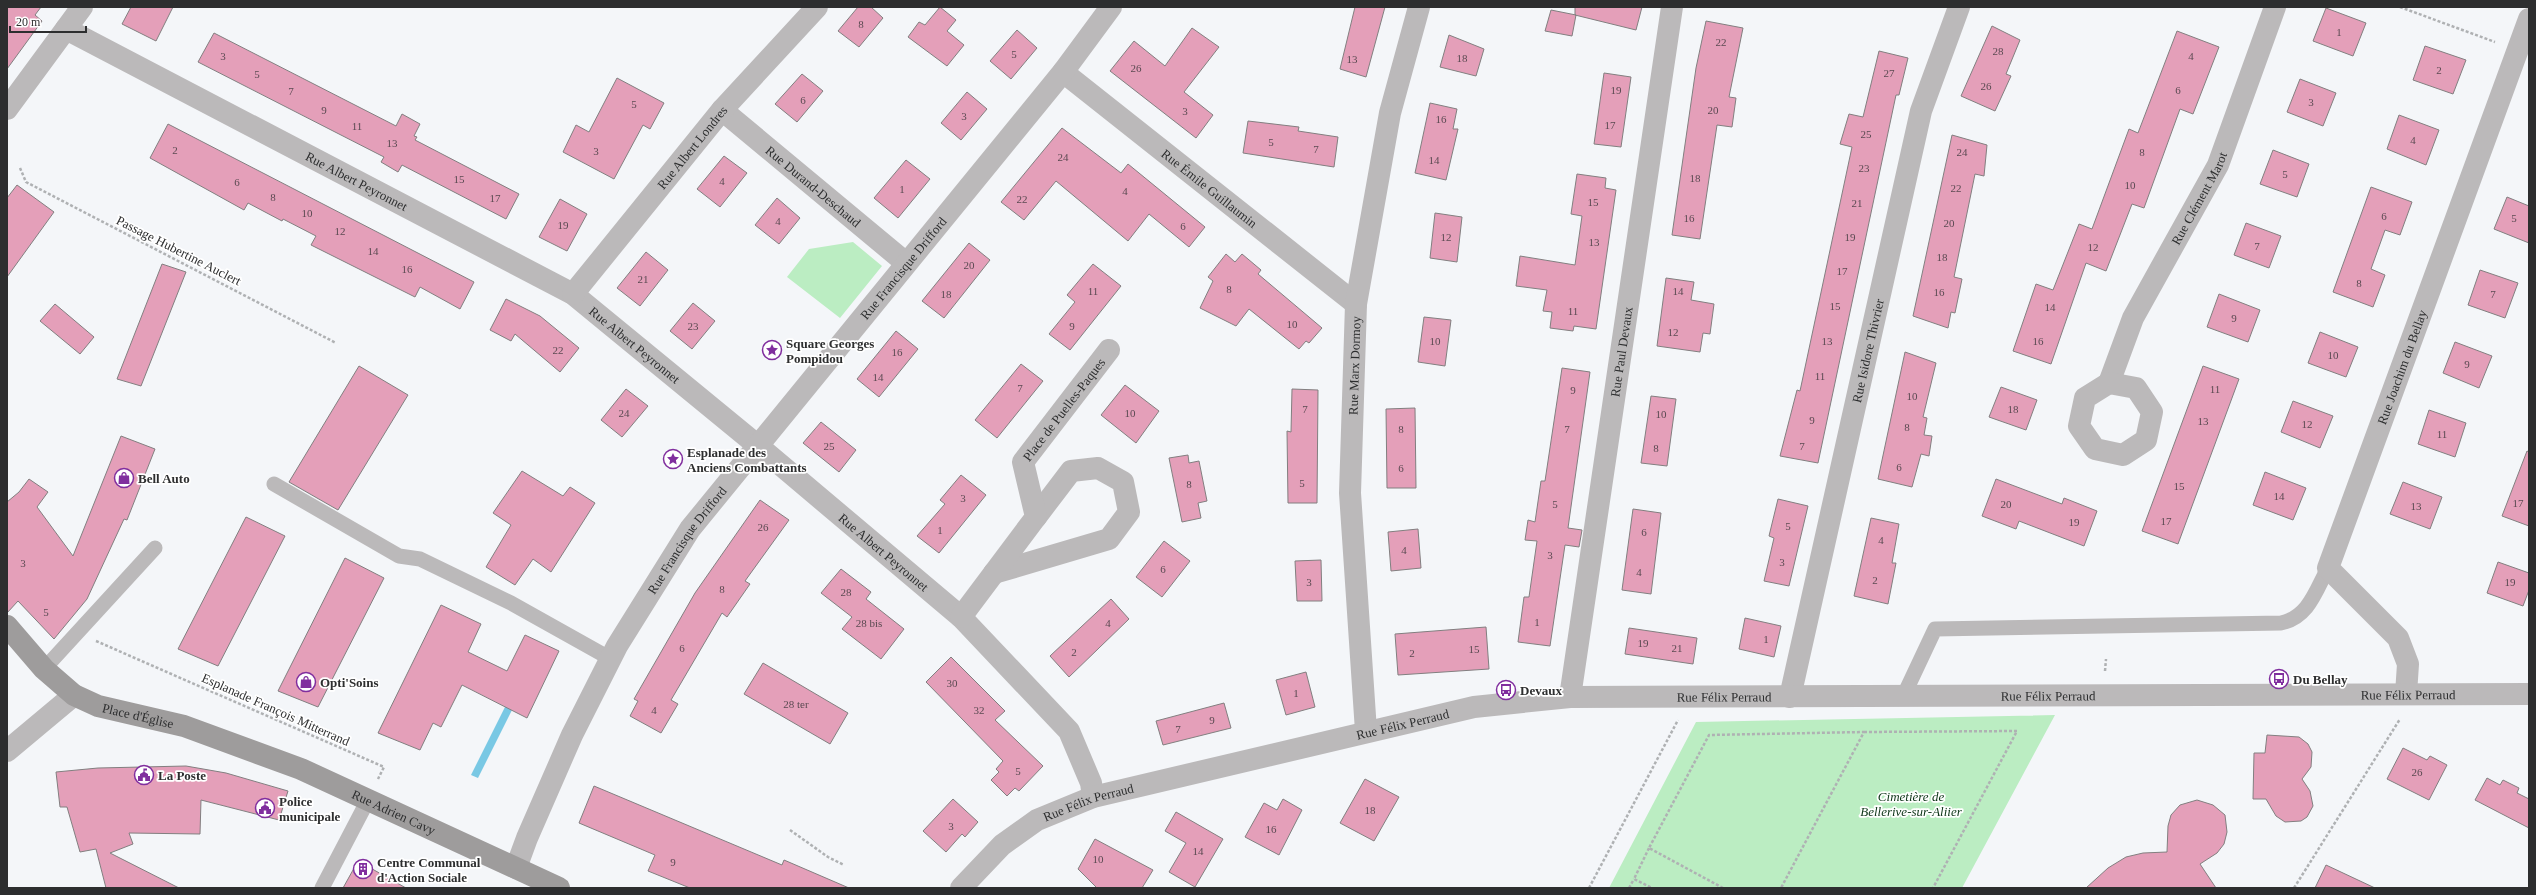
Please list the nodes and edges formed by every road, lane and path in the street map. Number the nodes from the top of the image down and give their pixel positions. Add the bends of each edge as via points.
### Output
1 (82, 7) edge
2 (817, 7) edge
3 (1111, 7) edge
4 (1419, 7) edge
5 (1672, 7) edge
6 (1959, 7) edge
7 (2275, 7) edge
8 (2400, 7) edge
9 (2529, 19) edge
10 (66, 29) junction
11 (2517, 50) junction
12 (1063, 72) junction
13 (7, 109) edge
14 (722, 110) junction
15 (20, 168) dead end
16 (906, 263) junction
17 (573, 294) junction
18 (1356, 304) junction
19 (336, 342) dead end
20 (1109, 350) dead end
21 (2109, 383) dead end
22 (757, 444) junction
23 (274, 484) dead end
24 (1036, 517) junction
25 (155, 548) dead end
26 (2328, 568) junction
27 (994, 573) junction
28 (961, 617) junction
29 (7, 626) edge
30 (96, 641) dead end
31 (611, 659) junction
32 (2106, 659) dead end
33 (44, 669) junction
34 (2105, 670) dead end
35 (2406, 694) junction
36 (2529, 694) edge
37 (74, 695) junction
38 (1570, 697) junction
39 (1691, 697) junction
40 (1790, 697) junction
41 (1903, 697) junction
42 (1366, 731) junction
43 (1864, 732) junction
44 (204, 733) joint
45 (7, 751) edge
46 (1093, 797) junction
47 (368, 800) junction
48 (790, 830) dead end
49 (1650, 848) junction
50 (844, 865) dead end
51 (516, 868) junction
52 (1634, 879) junction
53 (322, 888) edge
54 (559, 888) edge
55 (961, 888) edge
56 (1589, 888) edge
57 (1629, 888) edge
58 (1652, 888) edge
59 (1723, 888) edge
60 (1781, 888) edge
61 (1933, 888) edge
62 (2294, 888) edge

1 - 10 street
2 - 14 street, Rue Albert Londres
3 - 12 street, Rue Francisque Drifford
4 - 18 street, Rue Marx Dormoy via 1390,113
5 - 38 street, Rue Paul Devaux
6 - 40 street, Rue Isidore Thivrier via 1921,111
7 - 21 street, Rue Clément Marot via 2218,165 2133,318
8 - 11 path
9 - 11 street, Rue Joachim du Bellay
10 - 13 street
10 - 17 street, Rue Albert Peyronnet
11 - 26 street, Rue Joachim du Bellay
12 - 16 street, Rue Francisque Drifford
12 - 18 street, Rue Émile Guillaumin
14 - 16 street, Rue Durand-Deschaud
14 - 17 street, Rue Albert Londres
15 - 19 path, Passage Hubertine Auclert via 26,182
16 - 22 street, Rue Francisque Drifford
17 - 22 street, Rue Albert Peyronnet
18 - 42 street, Rue Marx Dormoy via 1350,492
20 - 24 street, Place de Puelles-Paques via 1023,462
22 - 28 street, Rue Albert Peyronnet
22 - 31 street, Rue Francisque Drifford via 690,529
23 - 31 lane via 399,556 420,559 512,603
24 - 27 street
24 - 27 street via 1071,471 1098,468 1123,482 1129,512 1109,539
25 - 33 lane
26 - 35 street via 2398,638 2408,664
26 - 41 lane via 2307,608 2294,620 2282,623 1934,630
27 - 28 street
28 - 46 street, Rue Albert Peyronnet via 1069,731 1091,783
29 - 33 main road, Place d'Église
30 - 47 path, Esplanade François Mitterrand via 384,767
31 - 51 street, Rue Francisque Drifford via 572,735 526,838
32 - 34 path
33 - 37 main road, Place d'Église
35 - 36 street, Rue Félix Perraud
35 - 41 street, Rue Félix Perraud
35 - 62 path via 2401,718
37 - 44 main road, Place d'Église via 98,706
37 - 45 street
38 - 39 street, Rue Félix Perraud
38 - 42 street, Rue Félix Perraud via 1474,707
39 - 40 street, Rue Félix Perraud
39 - 56 path
40 - 41 street, Rue Félix Perraud
42 - 46 street, Rue Félix Perraud
43 - 49 path via 1709,735
43 - 60 path
43 - 61 path via 2017,731
44 - 47 main road, Rue Adrien Cavy via 301,769
46 - 55 street, Rue Félix Perraud via 1037,820 1002,845
47 - 51 main road, Rue Adrien Cavy
47 - 53 lane
48 - 50 path
49 - 52 path
49 - 59 path
51 - 54 main road, Rue Adrien Cavy
52 - 57 path
52 - 58 path

